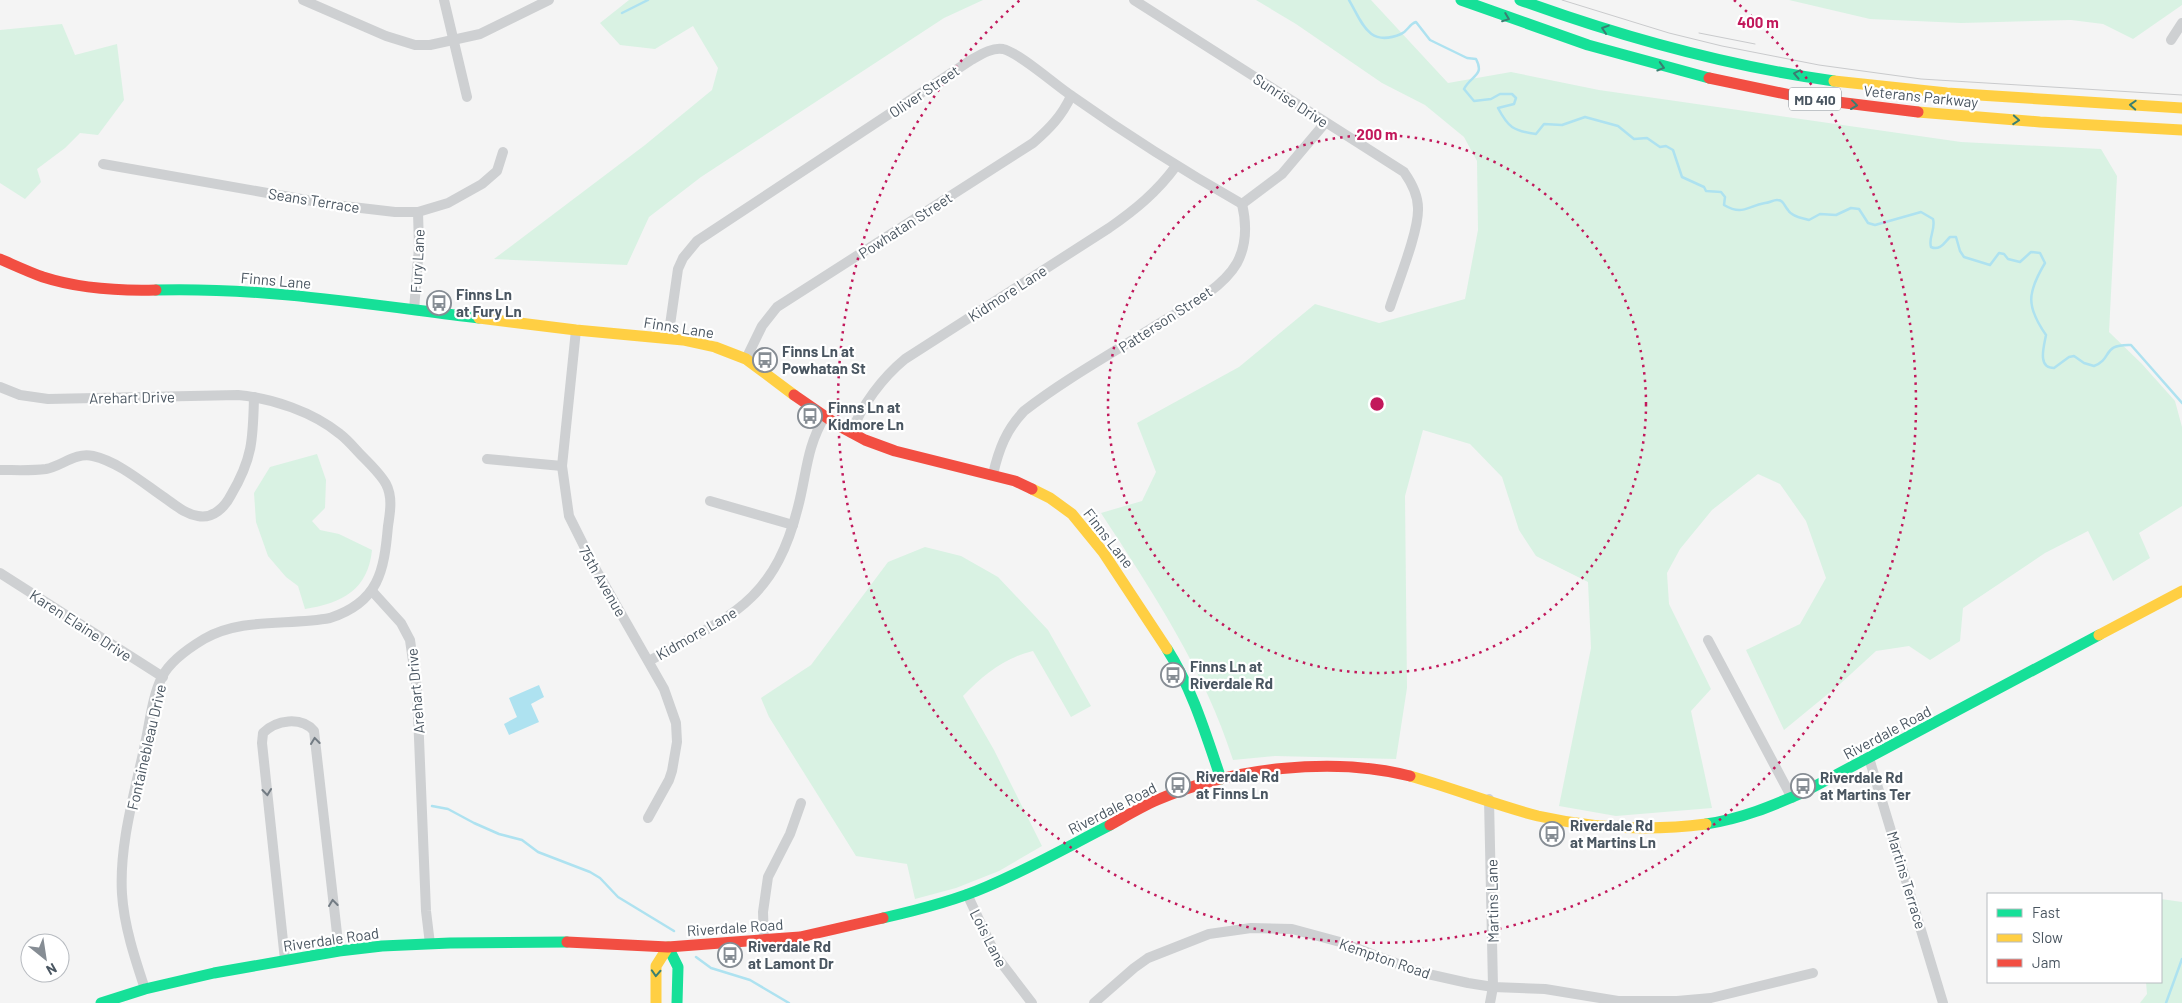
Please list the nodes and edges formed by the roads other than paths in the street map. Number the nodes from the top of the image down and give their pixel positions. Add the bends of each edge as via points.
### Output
1 (303, 0) edge
2 (444, 0) edge
3 (549, 0) edge
4 (1134, 0) edge
5 (1460, 0) edge
6 (1520, 0) edge
7 (319, 3) edge
8 (2182, 23) edge
9 (453, 40) junction
10 (2171, 40) dead end
11 (1071, 96) junction
12 (467, 97) dead end
13 (2182, 108) edge
14 (1325, 123) junction
15 (2182, 130) edge
16 (503, 152) dead end
17 (103, 164) dead end
18 (1176, 166) junction
19 (1242, 204) junction
20 (418, 212) junction
21 (0, 259) edge
22 (1390, 307) dead end
23 (414, 310) junction
24 (576, 330) junction
25 (668, 339) junction
26 (746, 359) junction
27 (0, 387) edge
28 (254, 396) junction
29 (825, 416) junction
30 (852, 433) junction
31 (488, 459) dead end
32 (562, 466) junction
33 (0, 470) edge
34 (993, 474) junction
35 (710, 501) dead end
36 (793, 525) junction
37 (0, 573) edge
38 (372, 591) junction
39 (2182, 591) edge
40 (1708, 640) dead end
41 (649, 661) junction
42 (163, 677) junction
43 (1869, 758) junction
44 (1221, 779) junction
45 (1792, 798) junction
46 (1489, 799) junction
47 (800, 803) dead end
48 (648, 818) dead end
49 (967, 894) junction
50 (764, 941) junction
51 (430, 944) junction
52 (668, 947) junction
53 (339, 951) junction
54 (285, 960) junction
55 (1813, 973) dead end
56 (1493, 987) junction
57 (145, 989) junction
58 (101, 1003) edge
59 (656, 1003) edge
60 (677, 1003) edge
61 (1032, 1003) edge
62 (1094, 1003) edge
63 (1490, 1003) edge
64 (1943, 1003) edge

1 - 7 street
2 - 9 street
3 - 9 street via 494,29
4 - 14 street, Sunrise Drive
5 -> 15 main road, Veterans Parkway / MD 410 via 1532,28 1625,57 1686,74 1803,97 1929,114
13 -> 6 main road, Veterans Parkway / MD 410 via 1914,90 1806,76 1641,39
7 - 9 street via 402,42 430,45
8 - 10 street
9 - 12 street
11 - 18 street, Oliver Street
11 - 25 street, Oliver Street via 1004,49 990,50 971,60 697,241 678,269
11 - 26 street, Powhatan Street via 1065,111 1033,143 777,307 762,326
14 - 19 street via 1282,174
14 - 22 street, Sunrise Drive via 1400,168 1418,202 1417,217
16 - 20 street, Seans Terrace via 497,171 482,184 448,203
17 - 20 street, Seans Terrace via 335,205
18 - 19 street, Oliver Street
18 - 30 street, Kidmore Lane via 1153,194 1125,217 905,359 873,394
19 - 34 street, Patterson Street via 1246,226 1244,244 1230,273 1200,298 1024,411 1008,430
20 - 23 street, Fury Lane
21 - 23 main road, Finns Lane via 43,277 91,288 269,293
23 - 24 main road, Finns Lane
24 - 25 main road, Finns Lane
24 - 32 street, 75th Avenue
25 - 26 main road, Finns Lane via 700,343
26 - 29 main road, Finns Lane
27 - 28 street, Arehart Drive via 20,395 48,399
28 - 33 street via 252,445 246,464 229,499 210,515 199,516 183,511 123,470 89,455 44,469
28 - 38 street, Arehart Drive via 297,410 334,430 385,482 390,507 386,554 383,569
29 - 30 main road, Finns Lane
29 - 36 street, Kidmore Lane via 809,449
30 - 34 main road, Finns Lane via 895,451
31 - 32 street
32 - 41 street, 75th Avenue via 569,516 578,537
34 - 44 main road, Finns Lane via 1050,498 1081,523 1095,541 1174,661 1203,726
35 - 36 street
36 - 41 street, Kidmore Lane via 778,565 750,600 717,624
37 - 42 street, Karen Elaine Drive
38 - 42 street, Fontainebleau Drive via 356,606 330,618 242,625 221,631 176,660
38 - 51 street, Arehart Drive via 406,630 411,647
39 - 43 main road, Riverdale Road
40 - 45 street
41 - 48 street, 75th Avenue via 670,702 677,742 669,780
42 - 57 street, Fontainebleau Drive via 135,792 122,876 125,915
43 - 45 main road, Riverdale Road
43 - 64 street, Martins Terrace
44 - 46 main road, Riverdale Road via 1311,765 1346,766 1416,777
44 - 49 main road, Riverdale Road via 1157,800 1016,874
45 - 46 main road, Riverdale Road via 1724,821 1656,828 1554,819
46 - 56 street, Martins Lane
47 - 50 street via 790,834 768,877 763,912
49 - 50 main road, Riverdale Road via 863,924
49 - 61 street, Lois Lane via 996,956
50 - 52 main road, Riverdale Road
51 - 52 main road, Riverdale Road via 561,942
51 - 53 main road, Riverdale Road
52 -> 59 main road via 656,966
52 - 60 main road via 678,967
53 - 54 main road, Riverdale Road
53 -> 54 street via 314,731 298,721 271,725 263,733 262,743
54 - 57 main road, Riverdale Road
55 - 56 street, Kempton Road via 1711,998 1677,1001 1618,1001 1545,989
56 - 62 street, Kempton Road via 1418,972 1340,942 1292,929 1251,928 1209,934 1167,949 1134,968
56 - 63 street, Martins Lane
57 - 58 main road, Riverdale Road

